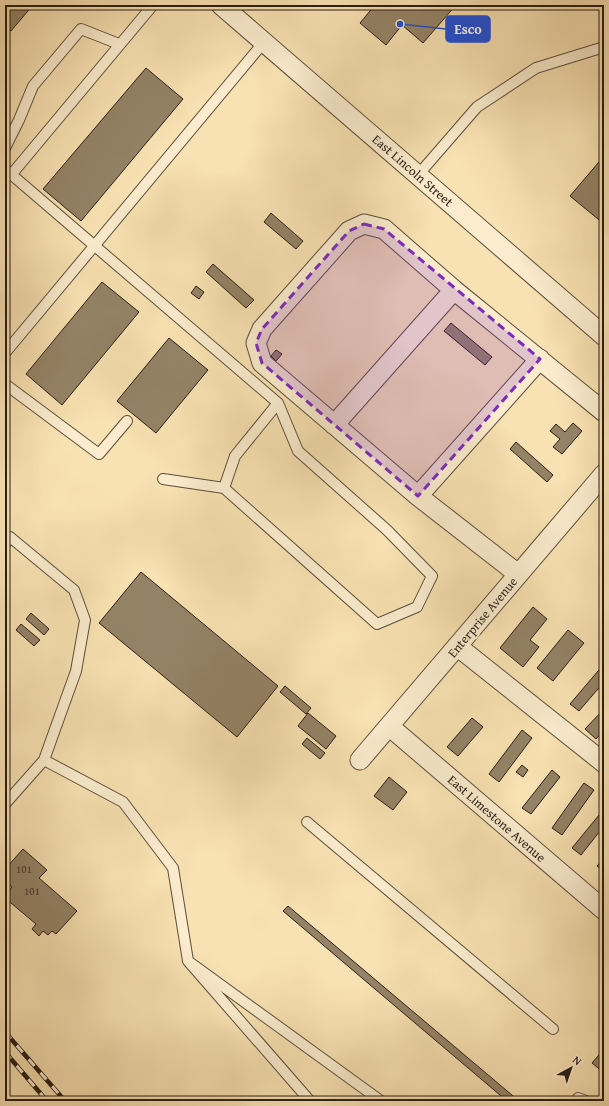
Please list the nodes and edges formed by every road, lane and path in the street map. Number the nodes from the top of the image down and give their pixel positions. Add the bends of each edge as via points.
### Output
1 (154, 5) edge
2 (221, 5) edge
3 (264, 42) junction
4 (119, 44) junction
5 (604, 47) edge
6 (5, 148) edge
7 (8, 172) edge
8 (418, 175) junction
9 (93, 246) junction
10 (454, 290) junction
11 (604, 336) edge
12 (5, 353) edge
13 (540, 359) junction
14 (5, 384) edge
15 (278, 403) junction
16 (604, 412) edge
17 (127, 421) dead end
18 (334, 425) junction
19 (604, 474) edge
20 (163, 479) dead end
21 (224, 488) junction
22 (418, 496) junction
23 (5, 544) edge
24 (518, 574) junction
25 (457, 646) junction
26 (389, 726) junction
27 (44, 760) junction
28 (360, 760) dead end
29 (604, 763) edge
30 (5, 804) edge
31 (307, 822) dead end
32 (604, 910) edge
33 (188, 961) junction
34 (553, 1029) dead end
35 (310, 1101) edge
36 (381, 1101) edge
37 (576, 1101) edge
38 (586, 1101) edge

1 - 4 lane
2 - 3 street, East Lincoln Street
3 - 8 street, East Lincoln Street
3 - 9 lane
4 - 6 lane via 81,29 33,86
4 - 7 lane
5 - 8 lane via 536,68 477,107
7 - 9 lane
8 - 11 street, East Lincoln Street
9 - 12 lane
9 - 15 lane
10 - 13 street
10 - 18 street
10 - 18 street via 384,229 364,224 349,231 262,329 256,343 262,363
13 - 16 street
13 - 22 street
14 - 17 lane via 99,454
15 - 21 lane via 235,456
15 - 21 lane via 298,451 387,530 432,576 417,607 377,624
18 - 22 street
19 - 24 street, Enterprise Avenue
20 - 21 lane
22 - 24 street
23 - 27 lane via 10,537 74,590 85,620 76,671
24 - 25 street, Enterprise Avenue
25 - 26 street, Enterprise Avenue
25 - 29 street
26 - 28 street, Enterprise Avenue
26 - 32 street, East Limestone Avenue
27 - 30 lane
27 - 33 lane via 123,802 173,868
31 - 34 lane
33 - 35 lane
33 - 36 lane
37 - 38 lane via 578,1098

